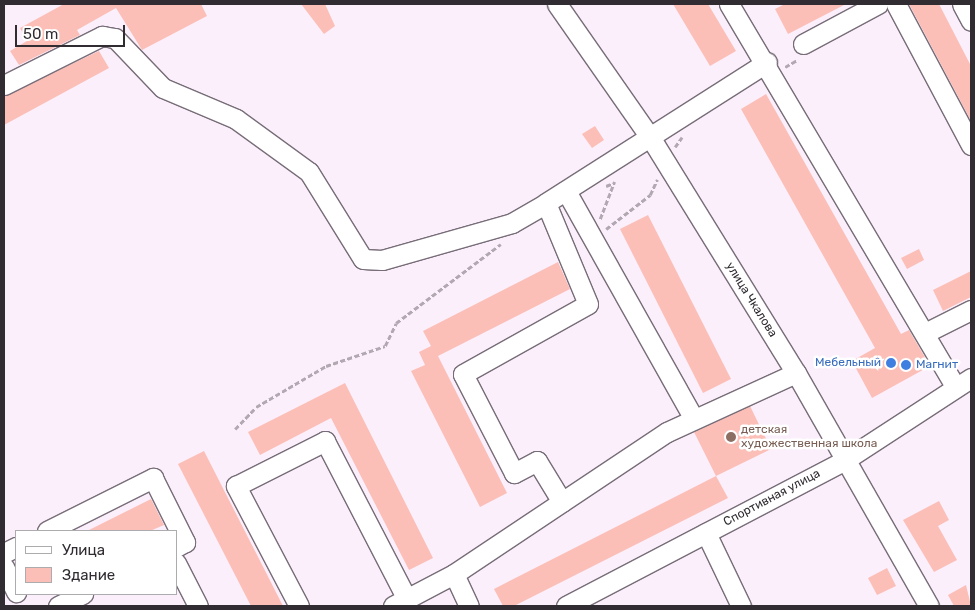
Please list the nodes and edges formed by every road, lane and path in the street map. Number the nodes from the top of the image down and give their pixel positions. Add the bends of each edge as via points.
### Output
1 (558, 4) edge
2 (729, 4) edge
3 (878, 4) edge
4 (896, 4) edge
5 (803, 44) dead end
6 (767, 62) junction
7 (4, 85) edge
8 (652, 140) junction
9 (971, 145) edge
10 (622, 158) junction
11 (664, 160) junction
12 (614, 183) junction
13 (597, 190) dead end
14 (566, 191) junction
15 (546, 203) junction
16 (508, 239) dead end
17 (593, 239) junction
18 (971, 310) edge
19 (927, 332) junction
20 (796, 373) junction
21 (963, 382) edge
22 (694, 419) junction
23 (235, 429) dead end
24 (845, 460) junction
25 (562, 502) junction
26 (49, 530) edge
27 (706, 534) junction
28 (178, 546) edge
29 (4, 567) edge
30 (178, 567) edge
31 (454, 574) junction
32 (15, 589) edge
33 (81, 595) edge
34 (400, 603) edge
35 (58, 606) edge
36 (198, 606) edge
37 (299, 606) edge
38 (469, 606) edge
39 (566, 606) edge
40 (741, 606) edge
41 (929, 606) edge

1 - 8 street, улица Чкалова
2 - 6 street
3 - 5 street
4 - 9 street
6 - 8 street
6 - 19 street
7 - 15 street via 102,36 115,38 163,88 236,119 309,172 363,259 382,260 512,223
8 - 10 street
8 - 11 street, улица Чкалова
10 - 12 path
10 - 14 street
11 - 17 path via 650,195
11 - 20 street, улица Чкалова
12 - 13 path
12 - 17 path
14 - 15 street
14 - 17 street
15 - 25 street via 588,304 463,374 514,473 537,461
16 - 23 path via 396,323 385,346 326,366 256,407
17 - 22 street
18 - 19 street
19 - 21 street
20 - 22 street
20 - 24 street, улица Чкалова
21 - 24 street, Спортивная улица
22 - 25 street via 667,432
24 - 27 street, Спортивная улица
24 - 41 street, улица Чкалова
25 - 31 street
26 - 28 street via 153,478 185,542
27 - 39 street, Спортивная улица
27 - 40 street
29 - 32 street
30 - 36 street
31 - 34 street
31 - 38 street
33 - 35 street
34 - 37 street via 325,441 236,486

